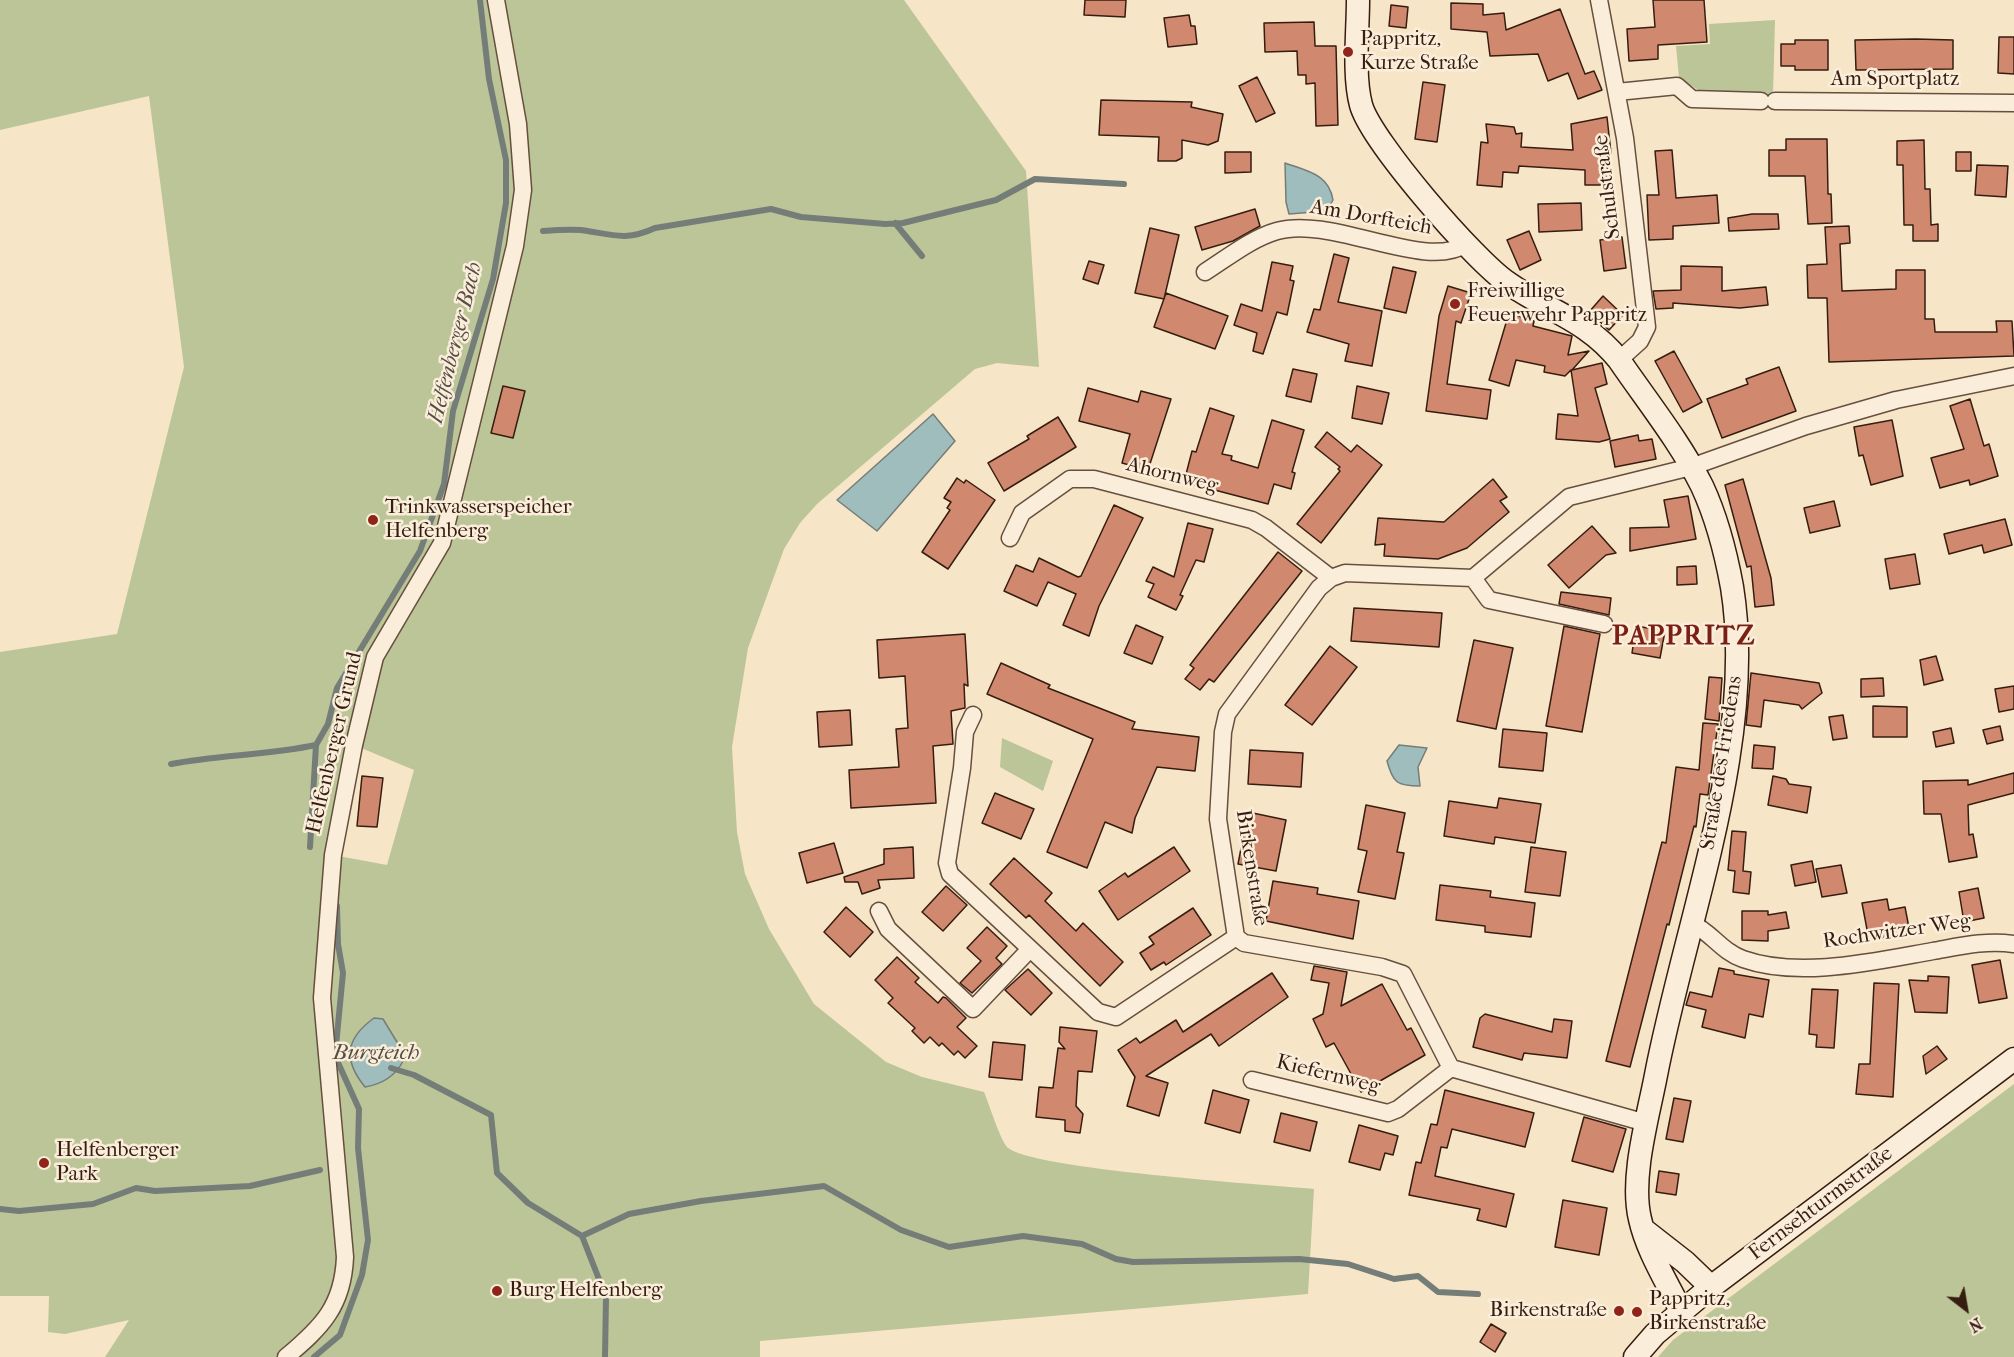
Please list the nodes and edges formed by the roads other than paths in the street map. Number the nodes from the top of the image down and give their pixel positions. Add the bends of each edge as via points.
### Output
1 (496, 0) edge
2 (1358, 0) edge
3 (1599, 0) edge
4 (1617, 92) junction
5 (2014, 103) edge
6 (1466, 244) junction
7 (1205, 272) dead end
8 (1619, 360) junction
9 (2014, 376) edge
10 (1691, 467) junction
11 (1010, 538) dead end
12 (1331, 578) junction
13 (1473, 578) junction
14 (1604, 624) dead end
15 (973, 715) dead end
16 (879, 911) dead end
17 (1691, 924) junction
18 (1236, 937) junction
19 (2014, 944) edge
20 (1030, 949) junction
21 (2014, 1059) edge
22 (1451, 1068) junction
23 (1252, 1080) dead end
24 (1646, 1123) junction
25 (1644, 1230) junction
26 (1711, 1287) junction
27 (1681, 1311) junction
28 (286, 1357) edge
29 (1635, 1357) edge

1 - 28 street, Helfenberger Grund via 518,124 523,190 515,246 442,543 375,657 354,745 333,855 322,998 344,1278 334,1309 314,1334
2 - 6 street, Straße des Friedens via 1359,96 1366,118 1380,141
3 - 4 street, Schulstraße
4 - 5 street, Am Sportplatz via 1677,86 1692,99
4 - 8 street, Schulstraße via 1647,327 1640,341
6 - 7 street, Am Dorfteich via 1457,250 1429,252 1301,228 1276,231
6 - 8 street, Straße des Friedens via 1508,283 1604,341
8 - 10 street, Straße des Friedens
9 - 10 street via 1896,400 1806,426
10 - 13 street via 1569,497
10 - 17 street, Straße des Friedens via 1712,514 1731,584 1737,664 1727,763
11 - 12 street, Ahornweg via 1022,513 1070,479 1094,479 1252,520
12 - 13 street via 1345,573
12 - 18 street, Birkenstraße via 1319,588 1227,714 1218,819
13 - 14 street via 1489,600
15 - 20 street via 965,732 947,863 950,874
16 - 20 street via 888,929 973,1008
17 - 19 street, Rochwitzer Weg via 1708,932 1740,959 1790,967 1866,963 1989,940
17 - 24 street, Straße des Friedens via 1666,1020
18 - 20 street via 1116,1017 1098,1012
18 - 22 street, Birkenstraße via 1244,943 1403,974
21 - 26 street, Fernsehturmstraße
22 - 23 street, Kiefernweg via 1388,1113
22 - 24 street
24 - 25 street, Straße des Friedens via 1638,1182 1639,1218
25 - 26 street
25 - 27 street, Straße des Friedens
26 - 27 street, Fernsehturmstraße
27 - 29 street, Fernsehturmstraße

